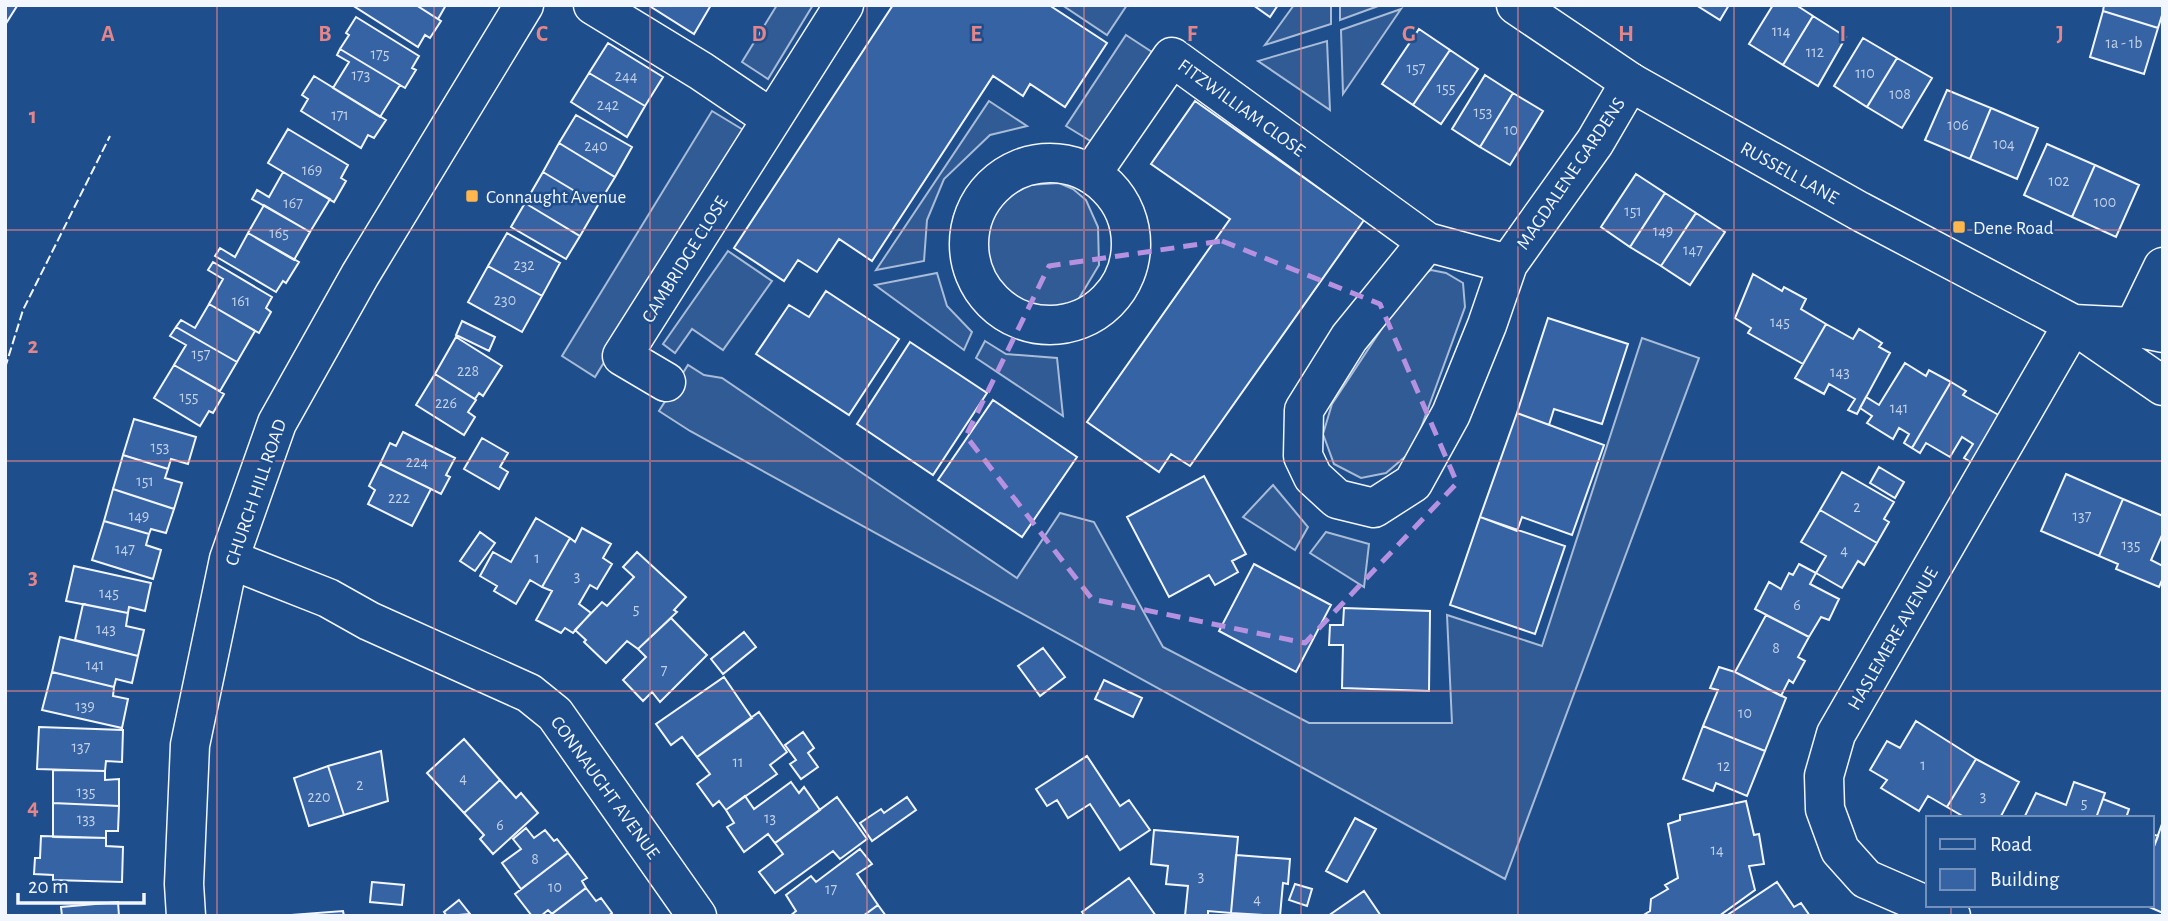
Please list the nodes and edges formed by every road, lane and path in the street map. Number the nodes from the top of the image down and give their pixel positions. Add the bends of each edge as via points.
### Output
1 (524, 5) edge
2 (593, 5) edge
3 (844, 5) edge
4 (1516, 5) edge
5 (1630, 82) junction
6 (772, 119) junction
7 (1092, 173) junction
8 (1427, 242) junction
9 (1508, 264) junction
10 (2163, 267) edge
11 (2073, 324) junction
12 (2148, 330) edge
13 (666, 382) dead end
14 (2163, 386) edge
15 (229, 559) junction
16 (1926, 905) edge
17 (1930, 907) edge
18 (187, 916) edge
19 (697, 916) edge
20 (1951, 916) edge

1 - 15 street, CHURCH HILL ROAD via 360,275 277,423
2 - 6 street
3 - 6 street, CAMBRIDGE CLOSE
4 - 5 street, RUSSELL LANE
5 - 9 street, MAGDALENE GARDENS via 1595,142
5 - 11 street, RUSSELL LANE
6 - 13 street, CAMBRIDGE CLOSE via 622,356
7 - 7 street via 1065,163 1039,163 1012,171 992,186 975,210 968,240 970,265 981,288 1013,317 1041,325 1065,324 1091,315 1113,297 1125,278 1132,251 1125,210
7 - 8 street, FITZWILLIAM CLOSE via 1172,57
8 - 9 street, MAGDALENE GARDENS
8 - 9 street, MAGDALENE GARDENS via 1349,338 1304,410 1303,456 1313,477 1338,499 1374,508 1413,483 1451,414
10 - 12 street
11 - 12 street, RUSSELL LANE
11 - 14 street, RUSSELL LANE
11 - 16 street, HASLEMERE AVENUE via 1836,734 1824,776 1825,809 1840,850 1866,879
15 - 18 street, CHURCH HILL ROAD via 190,745 184,884
15 - 19 street, CONNAUGHT AVENUE via 328,598 529,693 555,714
17 - 20 street, HASLEMERE AVENUE

